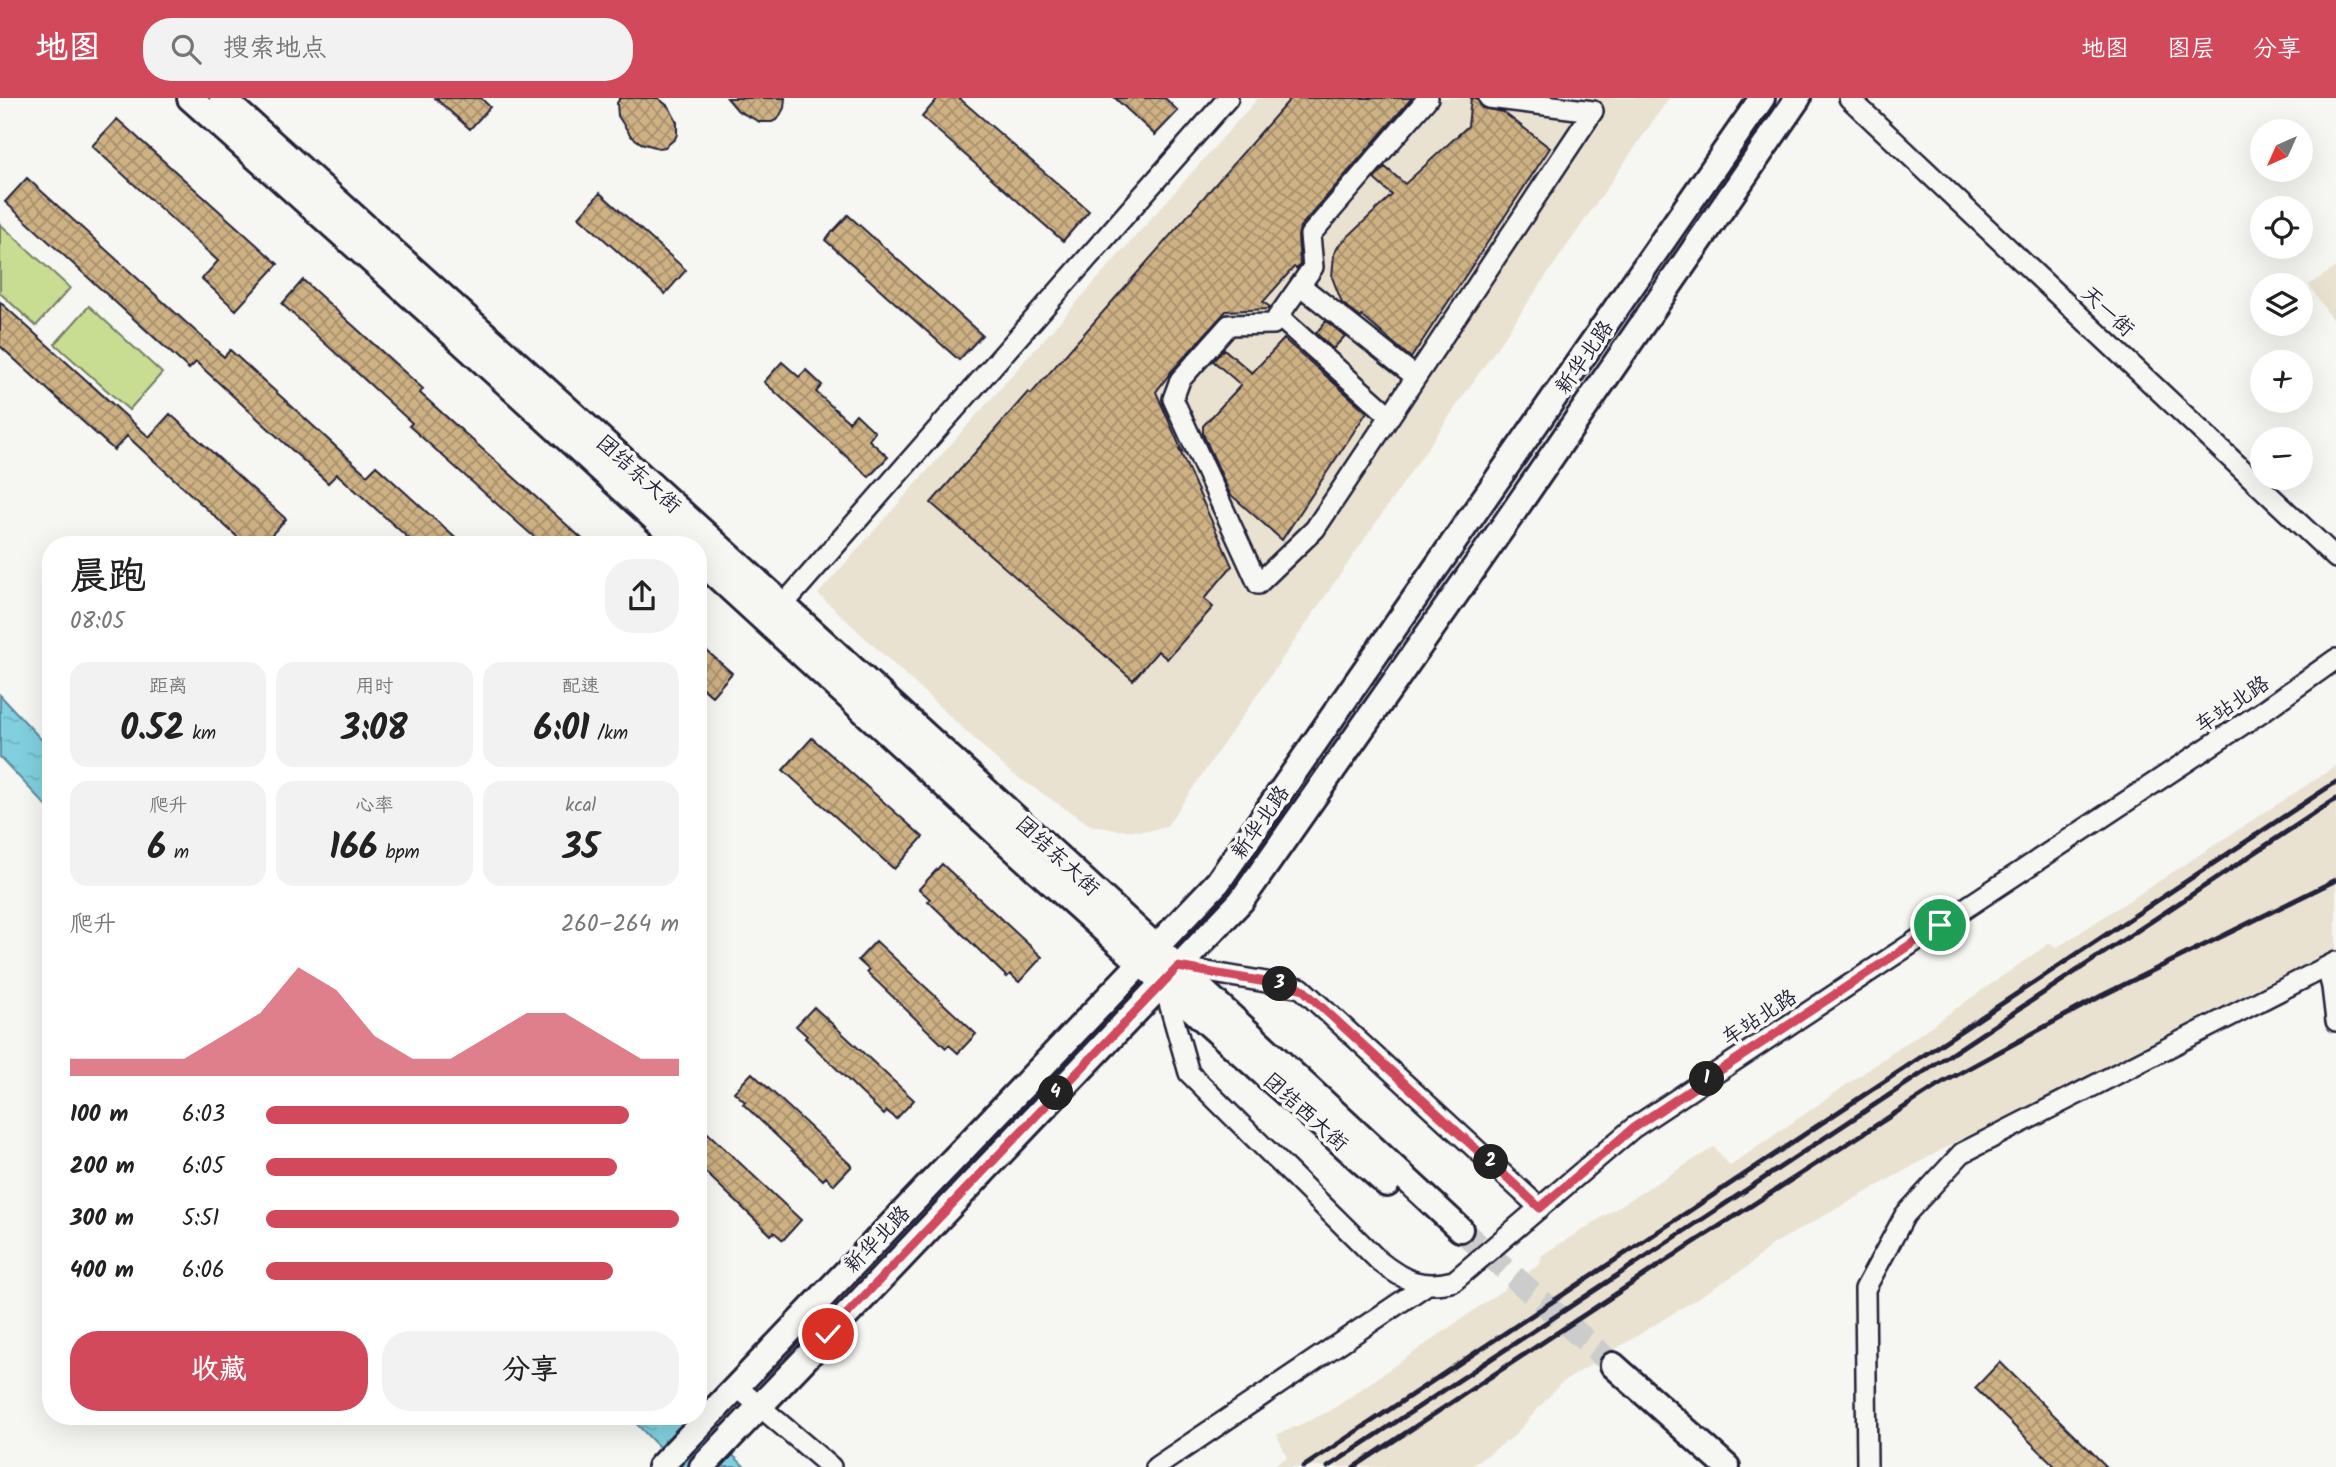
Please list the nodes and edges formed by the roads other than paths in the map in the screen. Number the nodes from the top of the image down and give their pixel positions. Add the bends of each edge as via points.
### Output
1 (190, 98) edge
2 (222, 98) edge
3 (1228, 98) edge
4 (1428, 98) edge
5 (1489, 98) edge
6 (1762, 98) edge
7 (1798, 98) edge
8 (1849, 98) edge
9 (1301, 286) junction
10 (1278, 316) junction
11 (1416, 377) junction
12 (1390, 416) junction
13 (673, 536) edge
14 (707, 536) edge
15 (707, 536) edge
16 (2336, 558) edge
17 (707, 567) edge
18 (783, 605) junction
19 (2336, 659) edge
20 (1148, 955) junction
21 (2331, 965) edge
22 (1170, 974) junction
23 (2336, 1021) edge
24 (1540, 1208) junction
25 (1455, 1235) tunnel mouth
26 (1426, 1285) junction
27 (737, 1387) junction
28 (759, 1406) junction
29 (707, 1418) edge
30 (700, 1425) edge
31 (660, 1467) edge
32 (702, 1467) edge
33 (831, 1467) edge
34 (1156, 1467) edge
35 (1703, 1467) edge
36 (1727, 1467) edge
37 (1867, 1467) edge

1 - 13 main road, 团结东大街
2 - 15 main road, 团结东大街
3 - 18 street
4 - 9 street via 1310,235 1312,267
5 - 11 street via 1593,111
6 - 20 main road, 新华北路 via 1218,882
7 - 22 main road, 新华北路 via 1241,901
8 - 16 street, 天一街
9 - 10 street
9 - 11 street
10 - 12 street
10 - 12 street via 1273,324 1229,325 1180,380 1173,399 1258,584 1315,529
11 - 12 street
14 - 18 main road, 团结东大街
17 - 20 main road, 团结东大街
18 - 20 main road, 团结东大街
19 - 24 street, 车站北路 via 1633,1128
20 - 22 main road, 团结东大街
20 - 27 main road, 新华北路
21 - 23 street
21 - 37 street via 1962,1153 1945,1171 1905,1215 1865,1289
22 - 24 street via 1301,988
22 - 25 main road, 团结西大街
22 - 26 street via 1189,1073 1379,1261 1395,1274
22 - 28 main road, 新华北路
24 - 26 street, 车站北路 via 1454,1281
26 - 34 street
27 - 28 street
27 - 29 main road, 新华北路
28 - 32 main road, 新华北路
28 - 33 street
30 - 31 main road, 新华北路
35 - 36 main road via 1607,1371

